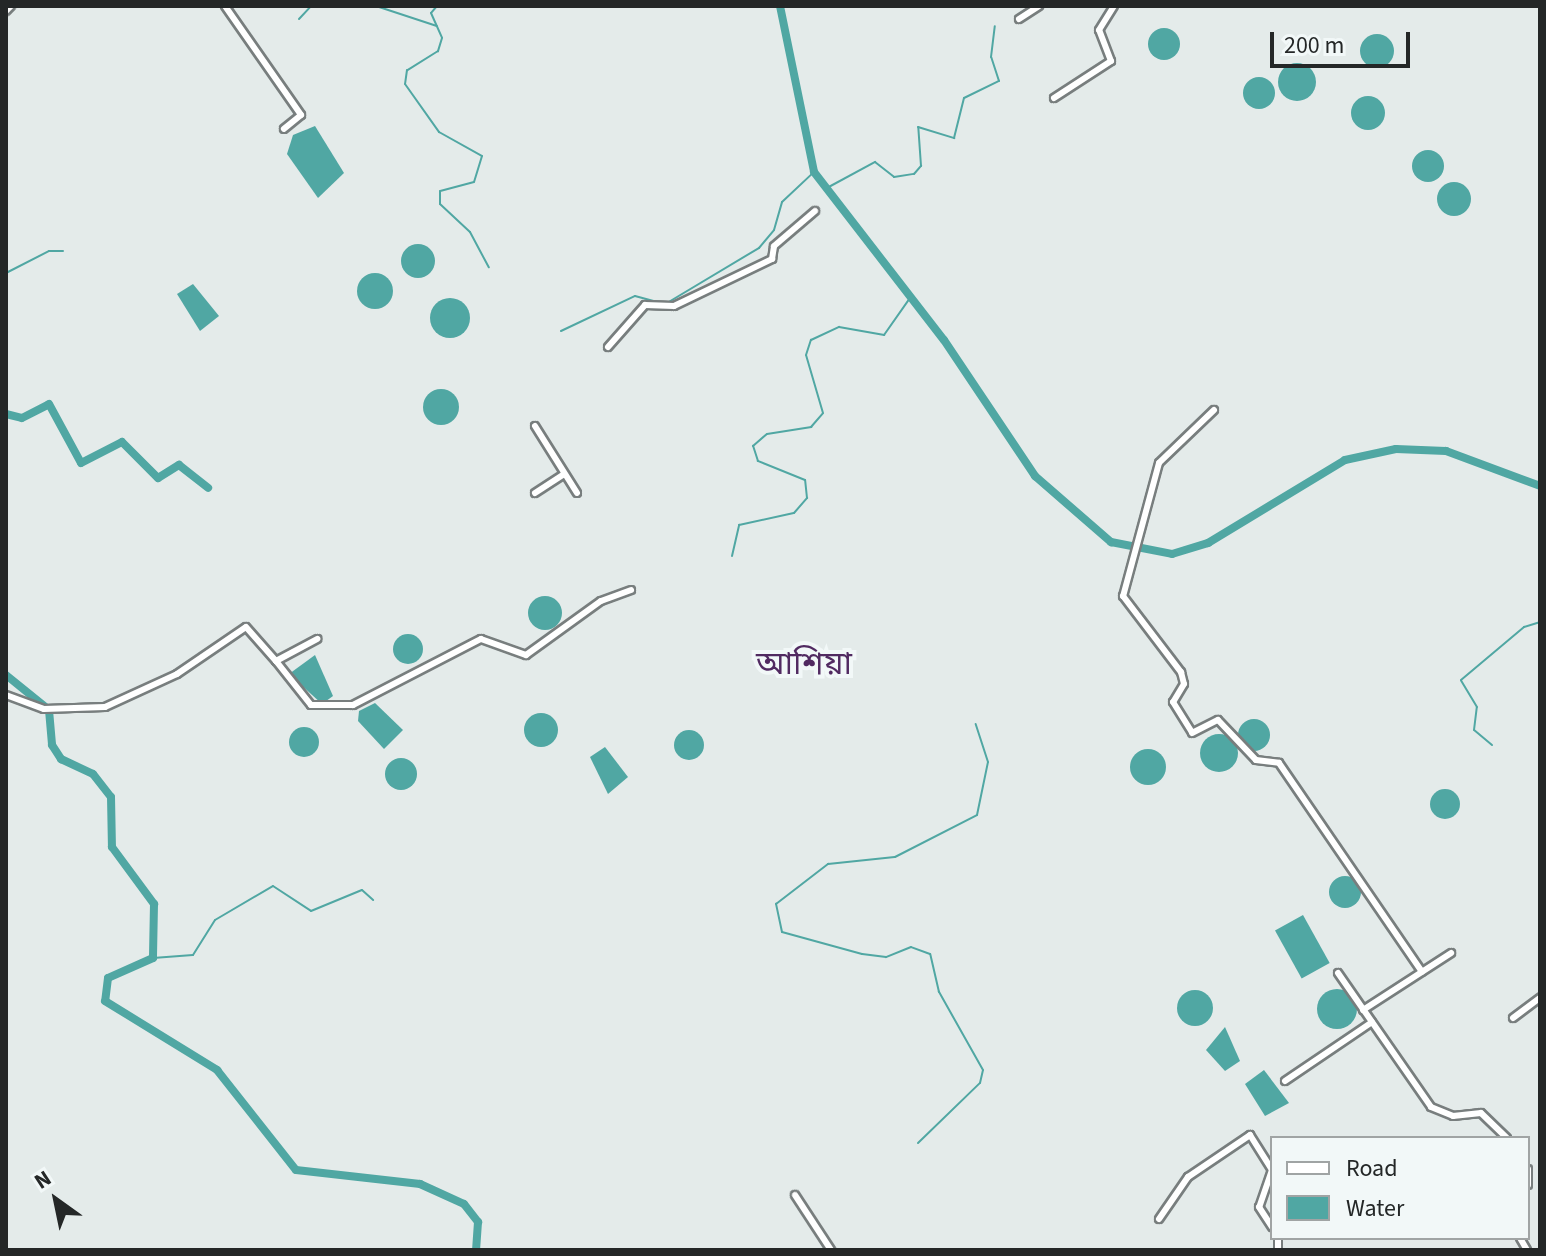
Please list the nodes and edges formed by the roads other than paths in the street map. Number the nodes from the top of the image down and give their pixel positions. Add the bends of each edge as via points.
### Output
1 (11, 6) edge
2 (225, 6) edge
3 (1039, 6) edge
4 (1114, 6) edge
5 (6, 11) edge
6 (1019, 19) dead end
7 (1054, 98) dead end
8 (284, 129) dead end
9 (815, 211) dead end
10 (608, 347) dead end
11 (1214, 410) dead end
12 (535, 426) dead end
13 (563, 475) junction
14 (535, 493) dead end
15 (577, 493) dead end
16 (631, 590) dead end
17 (317, 639) dead end
18 (276, 661) junction
19 (6, 695) edge
20 (1451, 953) dead end
21 (1422, 972) junction
22 (1338, 973) dead end
23 (1540, 998) edge
24 (1363, 1010) junction
25 (1513, 1018) dead end
26 (1372, 1022) junction
27 (1285, 1081) dead end
28 (1505, 1136) edge
29 (1270, 1167) edge
30 (1270, 1176) edge
31 (795, 1195) dead end
32 (1159, 1219) dead end
33 (1270, 1224) edge
34 (831, 1250) edge

1 - 5 street
2 - 8 street via 301,115
3 - 6 street
4 - 7 street via 1099,30 1111,61
9 - 10 street via 774,246 772,259 674,306 645,305
11 - 21 street via 1159,463 1123,596 1181,672 1174,708 1192,733 1218,720 1256,760 1279,763
12 - 13 street
13 - 14 street
13 - 15 street
16 - 18 street via 601,601 526,655 481,639 353,705 311,705
17 - 18 street
18 - 19 street via 246,627 177,674 105,707 44,709
20 - 21 street
21 - 24 street
22 - 24 street
23 - 25 street
24 - 26 street
26 - 27 street
26 - 28 street via 1431,1107 1453,1116 1481,1113
29 - 32 street via 1250,1135 1188,1177
30 - 33 street via 1259,1207
31 - 34 street

